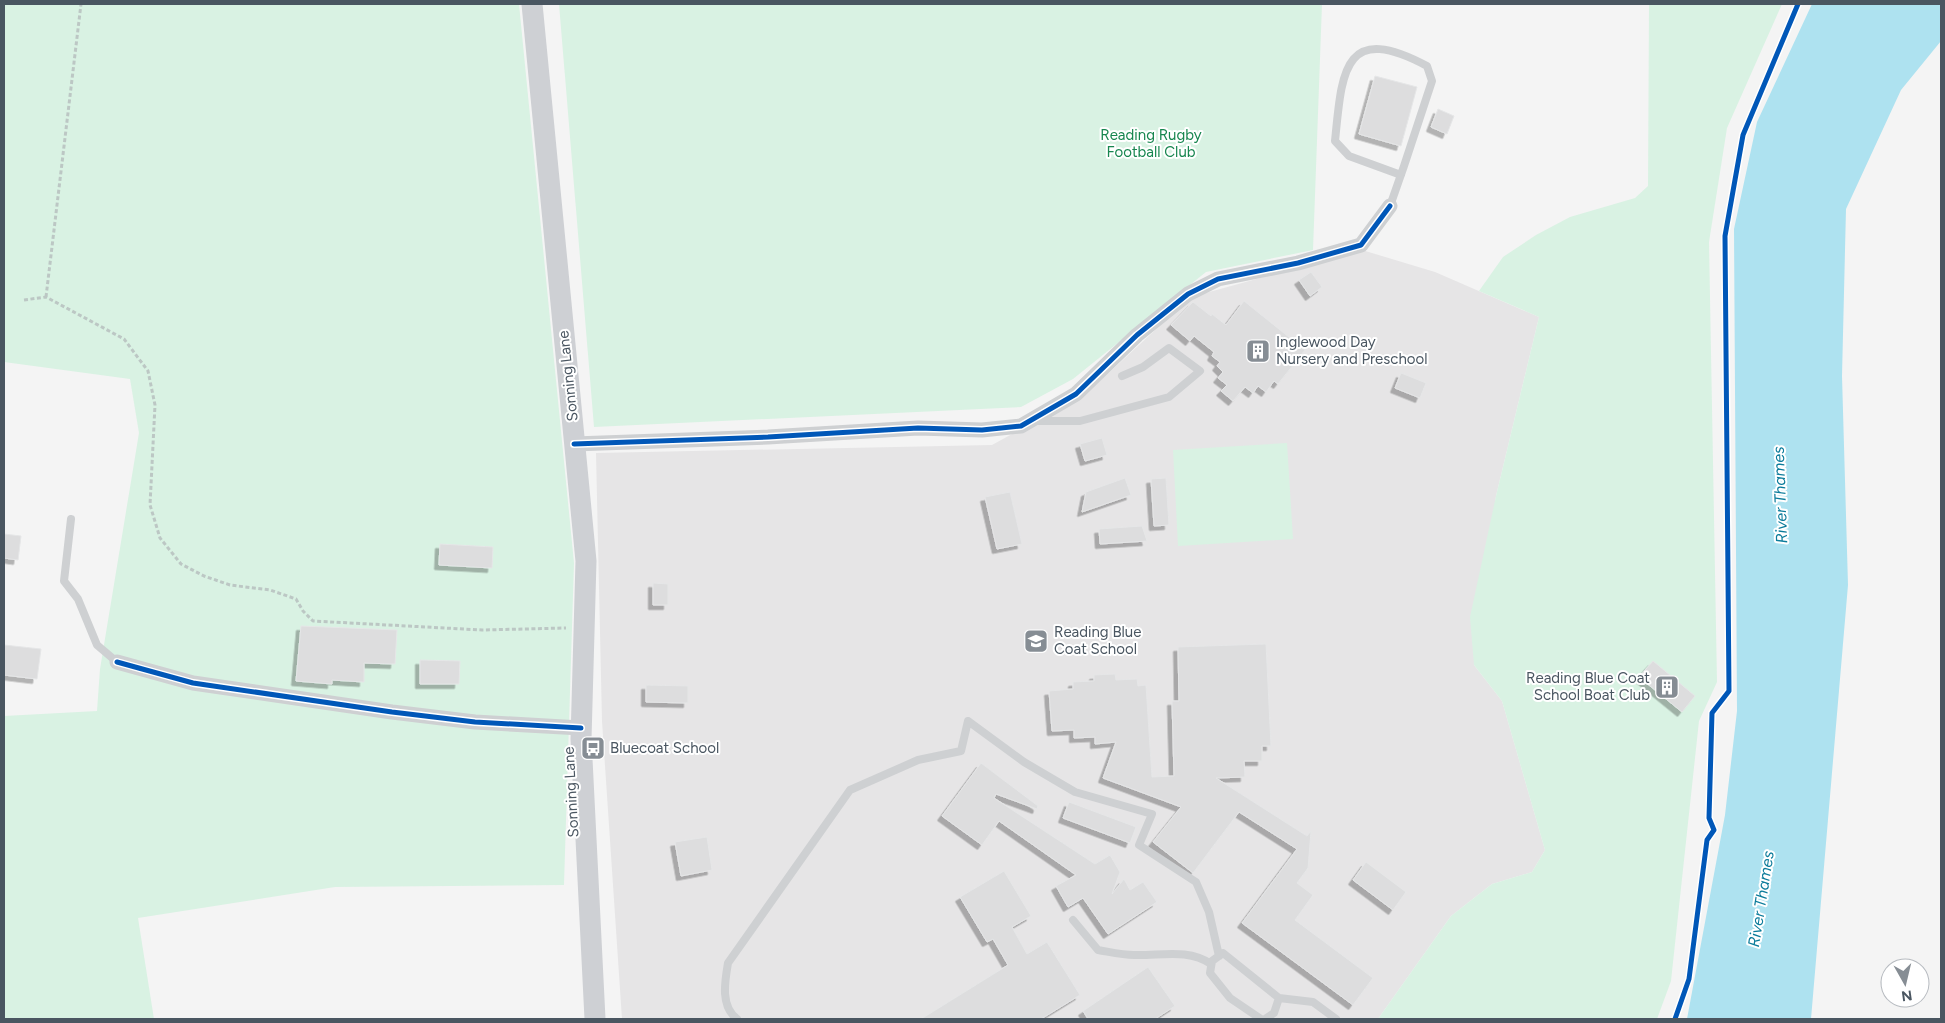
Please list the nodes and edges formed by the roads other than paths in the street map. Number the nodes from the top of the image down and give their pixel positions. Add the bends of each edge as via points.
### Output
1 (532, 4) edge
2 (1401, 175) junction
3 (1390, 206) joint
4 (1122, 376) dead end
5 (1028, 421) junction
6 (574, 444) junction
7 (71, 519) dead end
8 (117, 662) joint
9 (582, 728) junction
10 (1073, 920) dead end
11 (1219, 956) junction
12 (1211, 964) junction
13 (1280, 998) junction
14 (595, 1019) edge
15 (737, 1019) edge
16 (1265, 1019) edge
17 (1336, 1019) edge

1 - 6 main road, Sonning Lane
2 - 2 lane via 1432,81 1427,66 1405,54 1381,47 1362,51 1349,62 1340,100 1336,141 1349,156
2 - 3 lane
3 - 5 street via 1361,245 1298,263 1218,279 1188,294 1137,335 1076,394
4 - 5 lane via 1143,367 1169,348 1200,371 1169,397 1080,421
5 - 6 street via 1021,426 982,430 918,428
6 - 9 main road, Sonning Lane via 586,561
7 - 8 lane via 64,581 78,600 97,645
8 - 9 street via 193,683 392,712 475,722
9 - 14 main road, Sonning Lane
10 - 12 lane via 1098,950 1132,955 1173,953 1202,958
11 - 12 lane
11 - 13 lane via 1224,953
11 - 15 lane via 1210,912 1196,882 1139,845 1152,814 1075,792 1024,762 968,722 961,751 918,760 850,790 728,962 724,990 731,1015
12 - 16 lane via 1210,974 1230,998
13 - 16 lane via 1274,1013
13 - 17 lane via 1313,1002

